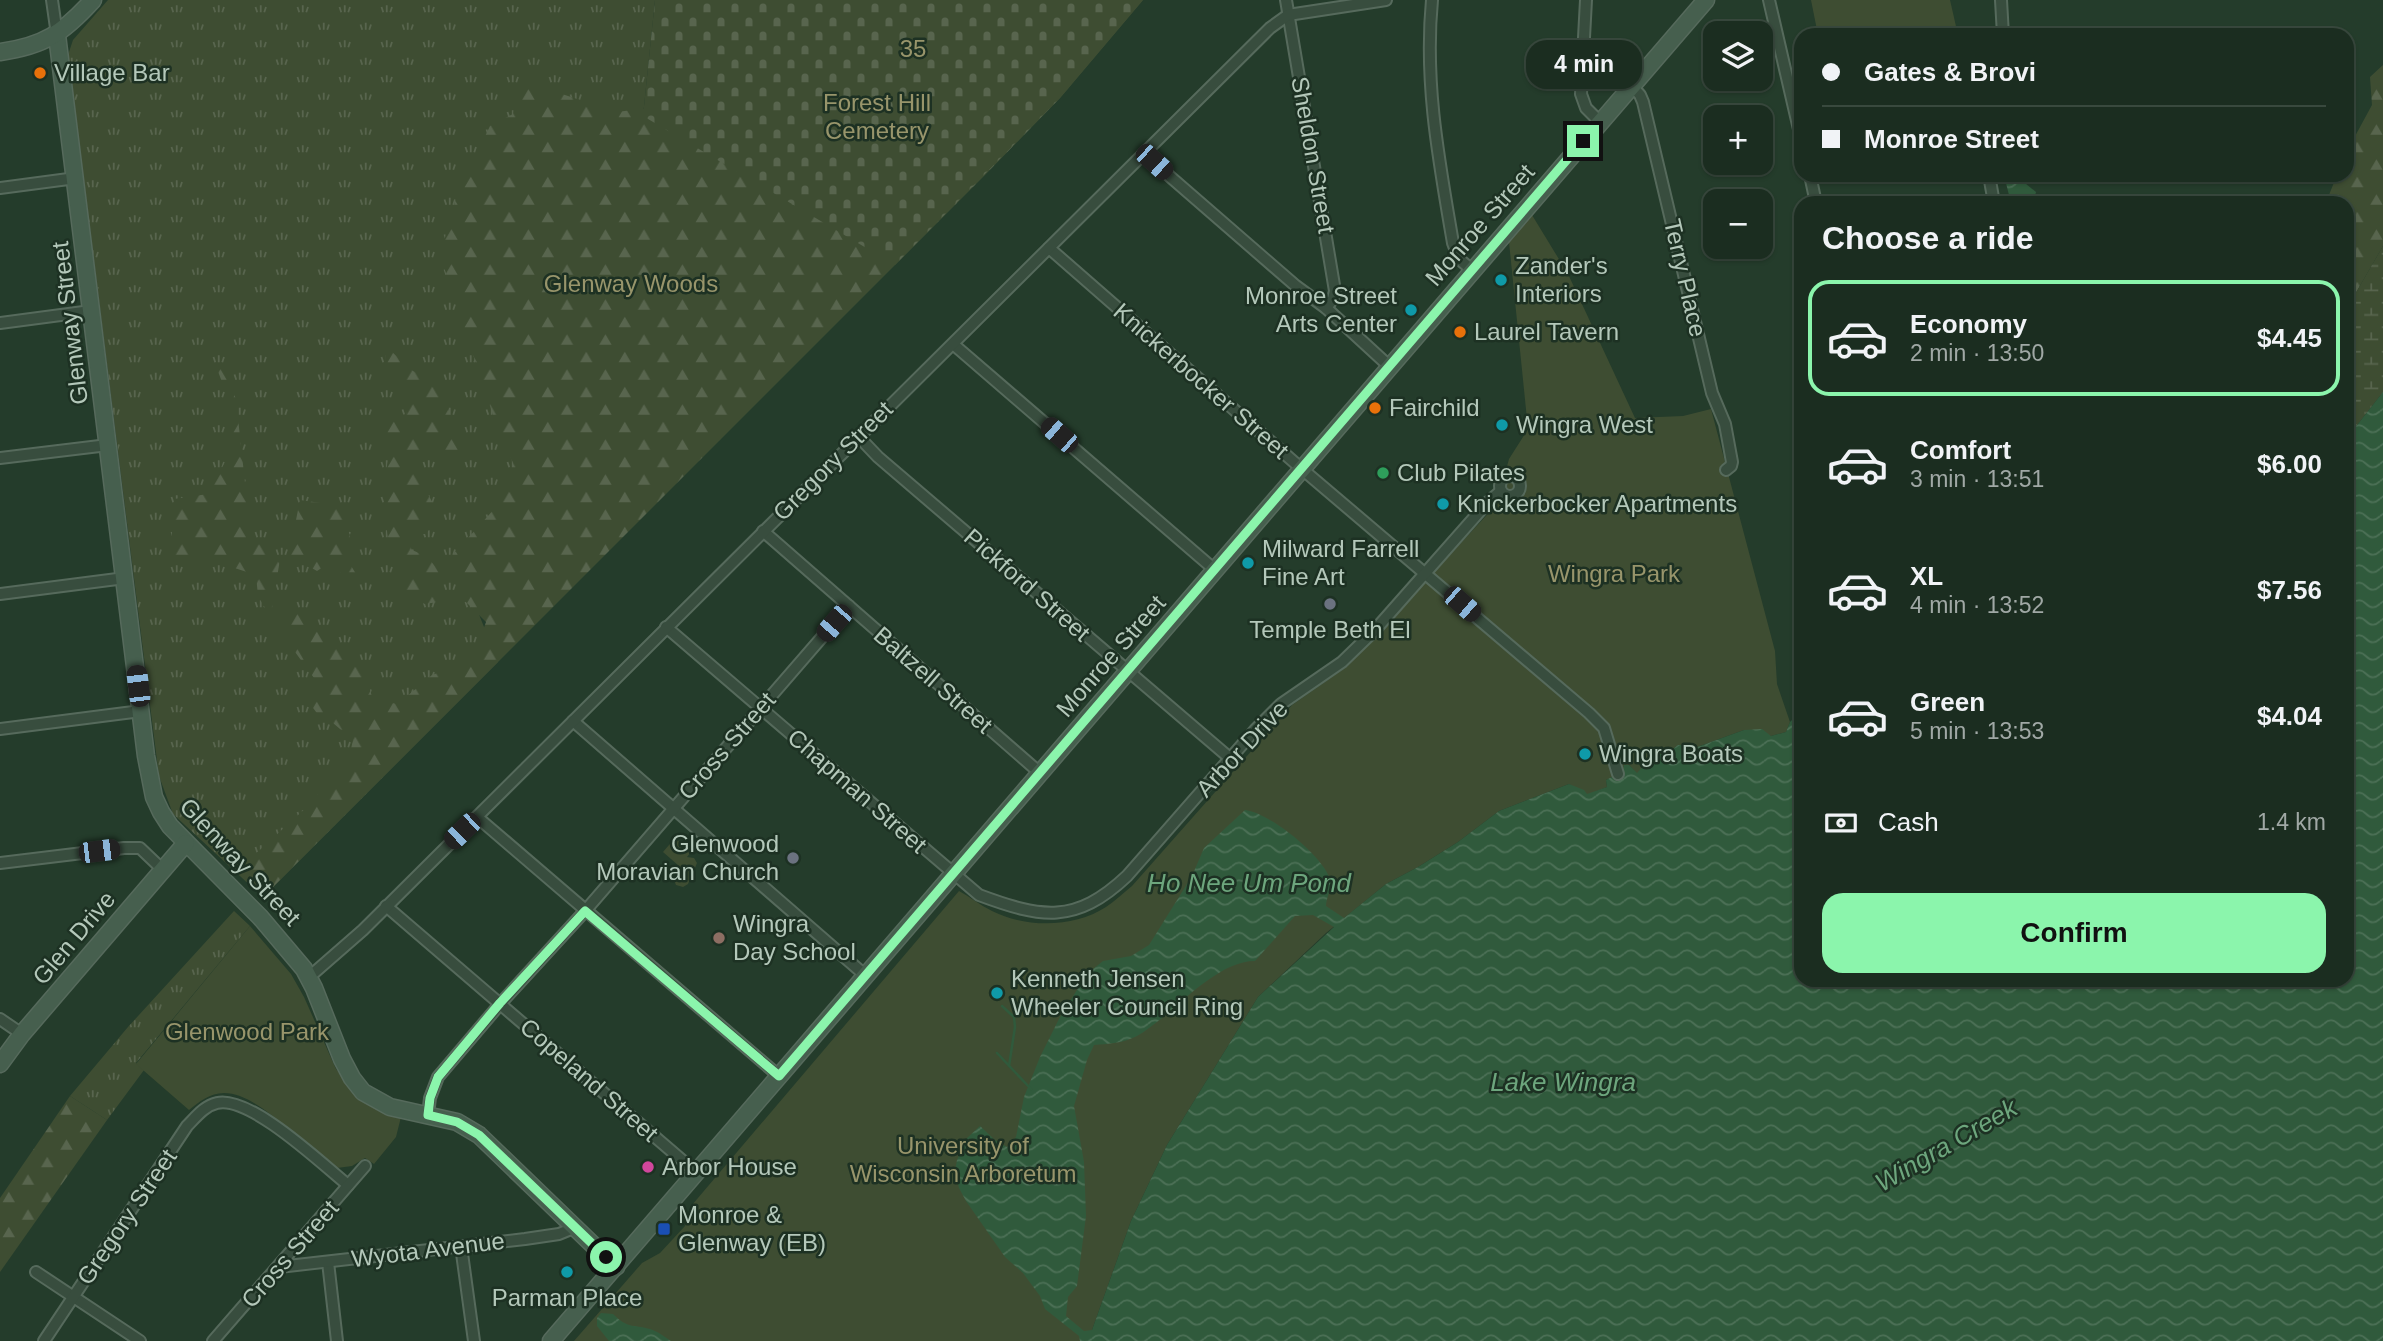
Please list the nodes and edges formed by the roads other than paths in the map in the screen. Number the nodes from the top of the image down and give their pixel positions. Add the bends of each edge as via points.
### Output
1 (52, 0) edge
2 (93, 0) edge
3 (1286, 0) edge
4 (1386, 0) edge
5 (1432, 0) edge
6 (1586, 0) edge
7 (1706, 0) edge
8 (1769, 0) edge
9 (2001, 0) edge
10 (1289, 15) junction
11 (2003, 28) edge
12 (57, 35) junction
13 (0, 52) edge
14 (1631, 85) junction
15 (1794, 108) edge
16 (1600, 122) junction
17 (1144, 154) junction
18 (76, 178) junction
19 (0, 188) edge
20 (1049, 248) junction
21 (1472, 270) junction
22 (1326, 308) junction
23 (91, 311) junction
24 (0, 323) edge
25 (953, 344) junction
26 (1389, 366) junction
27 (858, 436) junction
28 (108, 445) junction
29 (0, 458) edge
30 (1302, 469) junction
31 (1726, 470) dead end
32 (1501, 491) dead end
33 (763, 531) junction
34 (1214, 570) junction
35 (1425, 572) junction
36 (125, 578) junction
37 (0, 594) edge
38 (849, 606) junction
39 (666, 627) junction
40 (1128, 671) junction
41 (761, 708) junction
42 (141, 711) junction
43 (573, 721) junction
44 (0, 729) edge
45 (1231, 759) junction
46 (1040, 773) junction
47 (1618, 774) dead end
48 (673, 809) junction
49 (477, 817) junction
50 (186, 843) junction
51 (0, 863) edge
52 (162, 869) junction
53 (953, 874) junction
54 (386, 906) junction
55 (585, 911) junction
56 (866, 976) junction
57 (308, 978) junction
58 (500, 1003) junction
59 (0, 1019) edge
60 (22, 1034) junction
61 (0, 1064) edge
62 (779, 1076) junction
63 (428, 1115) junction
64 (365, 1166) dead end
65 (697, 1173) junction
66 (348, 1185) junction
67 (576, 1227) junction
68 (461, 1246) junction
69 (328, 1262) junction
70 (279, 1267) junction
71 (616, 1267) junction
72 (36, 1272) dead end
73 (74, 1297) junction
74 (44, 1341) edge
75 (141, 1341) edge
76 (213, 1341) edge
77 (337, 1341) edge
78 (474, 1341) edge
79 (551, 1341) edge

1 - 12 street, Glenway Street
2 - 12 main road
3 - 10 street, Sheldon Street
4 - 10 street, Gregory Street
5 - 21 street via 1428,52 1436,139 1453,243
6 - 16 street via 1581,94 1586,108
7 - 14 main road, Monroe Street
8 - 15 street
9 - 11 street
10 - 17 street, Gregory Street via 1270,28
10 - 22 street, Sheldon Street via 1334,281 1335,295
12 - 13 main road
12 - 18 main road, Glenway Street
14 - 16 main road, Monroe Street
14 - 31 street, Terry Place via 1643,102 1712,393 1725,424 1732,462
16 - 21 main road, Monroe Street
17 - 20 street, Gregory Street
17 - 22 street
18 - 19 street
18 - 23 main road, Glenway Street
20 - 25 street, Gregory Street
20 - 30 street, Knickerbocker Street
21 - 26 main road, Monroe Street
22 - 26 street
23 - 24 street
23 - 28 main road, Glenway Street
25 - 27 street, Gregory Street
25 - 34 street
26 - 30 main road, Monroe Street
27 - 33 street, Gregory Street
27 - 40 street, Pickford Street
28 - 29 street
28 - 36 main road, Glenway Street
30 - 34 main road, Monroe Street
30 - 35 street, Knickerbocker Street
32 - 35 street, Arbor Drive
33 - 38 street, Baltzell Street
33 - 39 street, Gregory Street
34 - 40 main road, Monroe Street
35 - 45 street, Arbor Drive via 1375,631 1342,662 1281,704
35 - 47 street, Knickerbocker Street via 1604,727
36 - 37 street
36 - 42 main road, Glenway Street
38 - 41 street, Cross Street
38 - 46 street, Baltzell Street
39 - 41 street, Chapman Street
39 - 43 street, Gregory Street
40 - 45 street, Pickford Street
40 - 46 main road, Monroe Street
41 - 48 street, Cross Street
41 - 53 street, Chapman Street
42 - 44 street
42 - 50 main road, Glenway Street via 154,797
43 - 48 street
43 - 49 street, Gregory Street
45 - 53 street, Arbor Drive via 1127,876 1093,903 1040,914 979,895
46 - 53 main road, Monroe Street
48 - 55 street, Cross Street
48 - 56 street
49 - 54 street, Gregory Street
49 - 55 street
50 - 52 main road, Glen Drive
50 - 57 main road, Glenway Street via 267,925
51 - 52 street via 141,848
52 - 60 main road, Glen Drive
53 - 56 main road, Monroe Street
54 - 57 street, Gregory Street
54 - 58 street, Copeland Street
55 - 58 street, Cross Street
55 - 62 street
56 - 62 main road, Monroe Street
57 - 63 main road, Glenway Street via 342,1059 363,1091 390,1107
58 - 63 street, Cross Street via 438,1077
58 - 65 street, Copeland Street
59 - 60 street
60 - 61 main road, Glen Drive
62 - 65 main road, Monroe Street
63 - 67 main road, Glenway Street via 457,1122 479,1135
64 - 66 street, Cross Street
65 - 71 main road, Monroe Street
66 - 70 street, Cross Street
66 - 73 street, Gregory Street via 262,1116 219,1102 206,1107 187,1126
67 - 68 street, Wyota Avenue via 559,1234
67 - 71 main road, Glenway Street
68 - 69 street, Wyota Avenue
68 - 78 street
69 - 70 street, Wyota Avenue
69 - 77 street
70 - 76 street, Cross Street
71 - 79 main road, Monroe Street
72 - 73 street
73 - 74 street, Gregory Street
73 - 75 street

